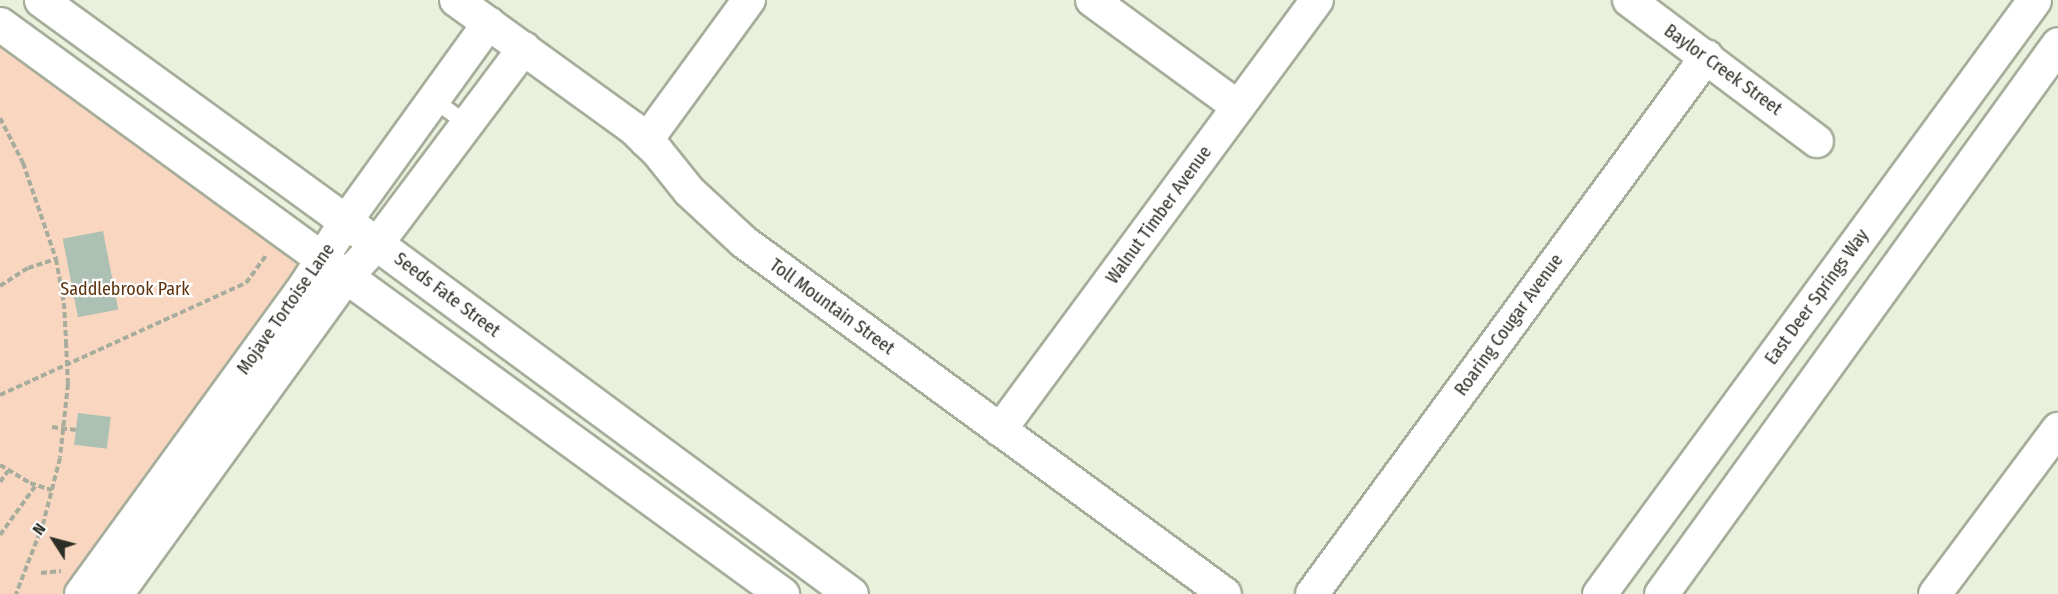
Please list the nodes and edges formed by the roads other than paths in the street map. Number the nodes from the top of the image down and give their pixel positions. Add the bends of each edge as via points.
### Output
1 (41, 0) edge
2 (456, 0) edge
3 (749, 0) edge
4 (1092, 0) edge
5 (1317, 0) edge
6 (1629, 0) edge
7 (2034, 0) edge
8 (489, 22) junction
9 (0, 24) edge
10 (2012, 30) junction
11 (524, 48) junction
12 (1707, 56) junction
13 (2055, 56) edge
14 (433, 99) junction
15 (1238, 107) junction
16 (467, 124) junction
17 (646, 141) junction
18 (1816, 141) dead end
19 (346, 221) junction
20 (377, 244) junction
21 (335, 267) junction
22 (2058, 429) edge
23 (1000, 430) junction
24 (81, 594) edge
25 (117, 594) edge
26 (782, 594) edge
27 (851, 594) edge
28 (1225, 594) edge
29 (1312, 594) edge
30 (1599, 594) edge
31 (1661, 594) edge
32 (1935, 594) edge

1 - 19 street, Seeds Fate Street
2 - 8 street, Toll Mountain Street
3 - 17 street
4 - 15 street
5 - 15 street, Walnut Timber Avenue
6 - 12 street, Baylor Creek Street
7 - 10 street, East Deer Springs Way
8 - 11 street, Toll Mountain Street
8 - 14 street, Mojave Tortoise Lane
9 - 21 street
10 - 13 street
10 - 30 street, East Deer Springs Way
11 - 16 street, Mojave Tortoise Lane
11 - 17 street, Toll Mountain Street
12 - 18 street, Baylor Creek Street
12 - 29 street, Roaring Cougar Avenue
13 - 31 street
14 - 16 lane
14 - 19 street, Mojave Tortoise Lane
15 - 23 street, Walnut Timber Avenue
16 - 20 street, Mojave Tortoise Lane
17 - 23 street, Toll Mountain Street via 690,191 744,242
19 - 20 street, Seeds Fate Street
19 - 21 street, Mojave Tortoise Lane
20 - 21 street, Mojave Tortoise Lane
20 - 27 street, Seeds Fate Street
21 - 24 street, Mojave Tortoise Lane
21 - 25 street, Mojave Tortoise Lane
21 - 26 street
22 - 32 street
23 - 28 street, Toll Mountain Street

